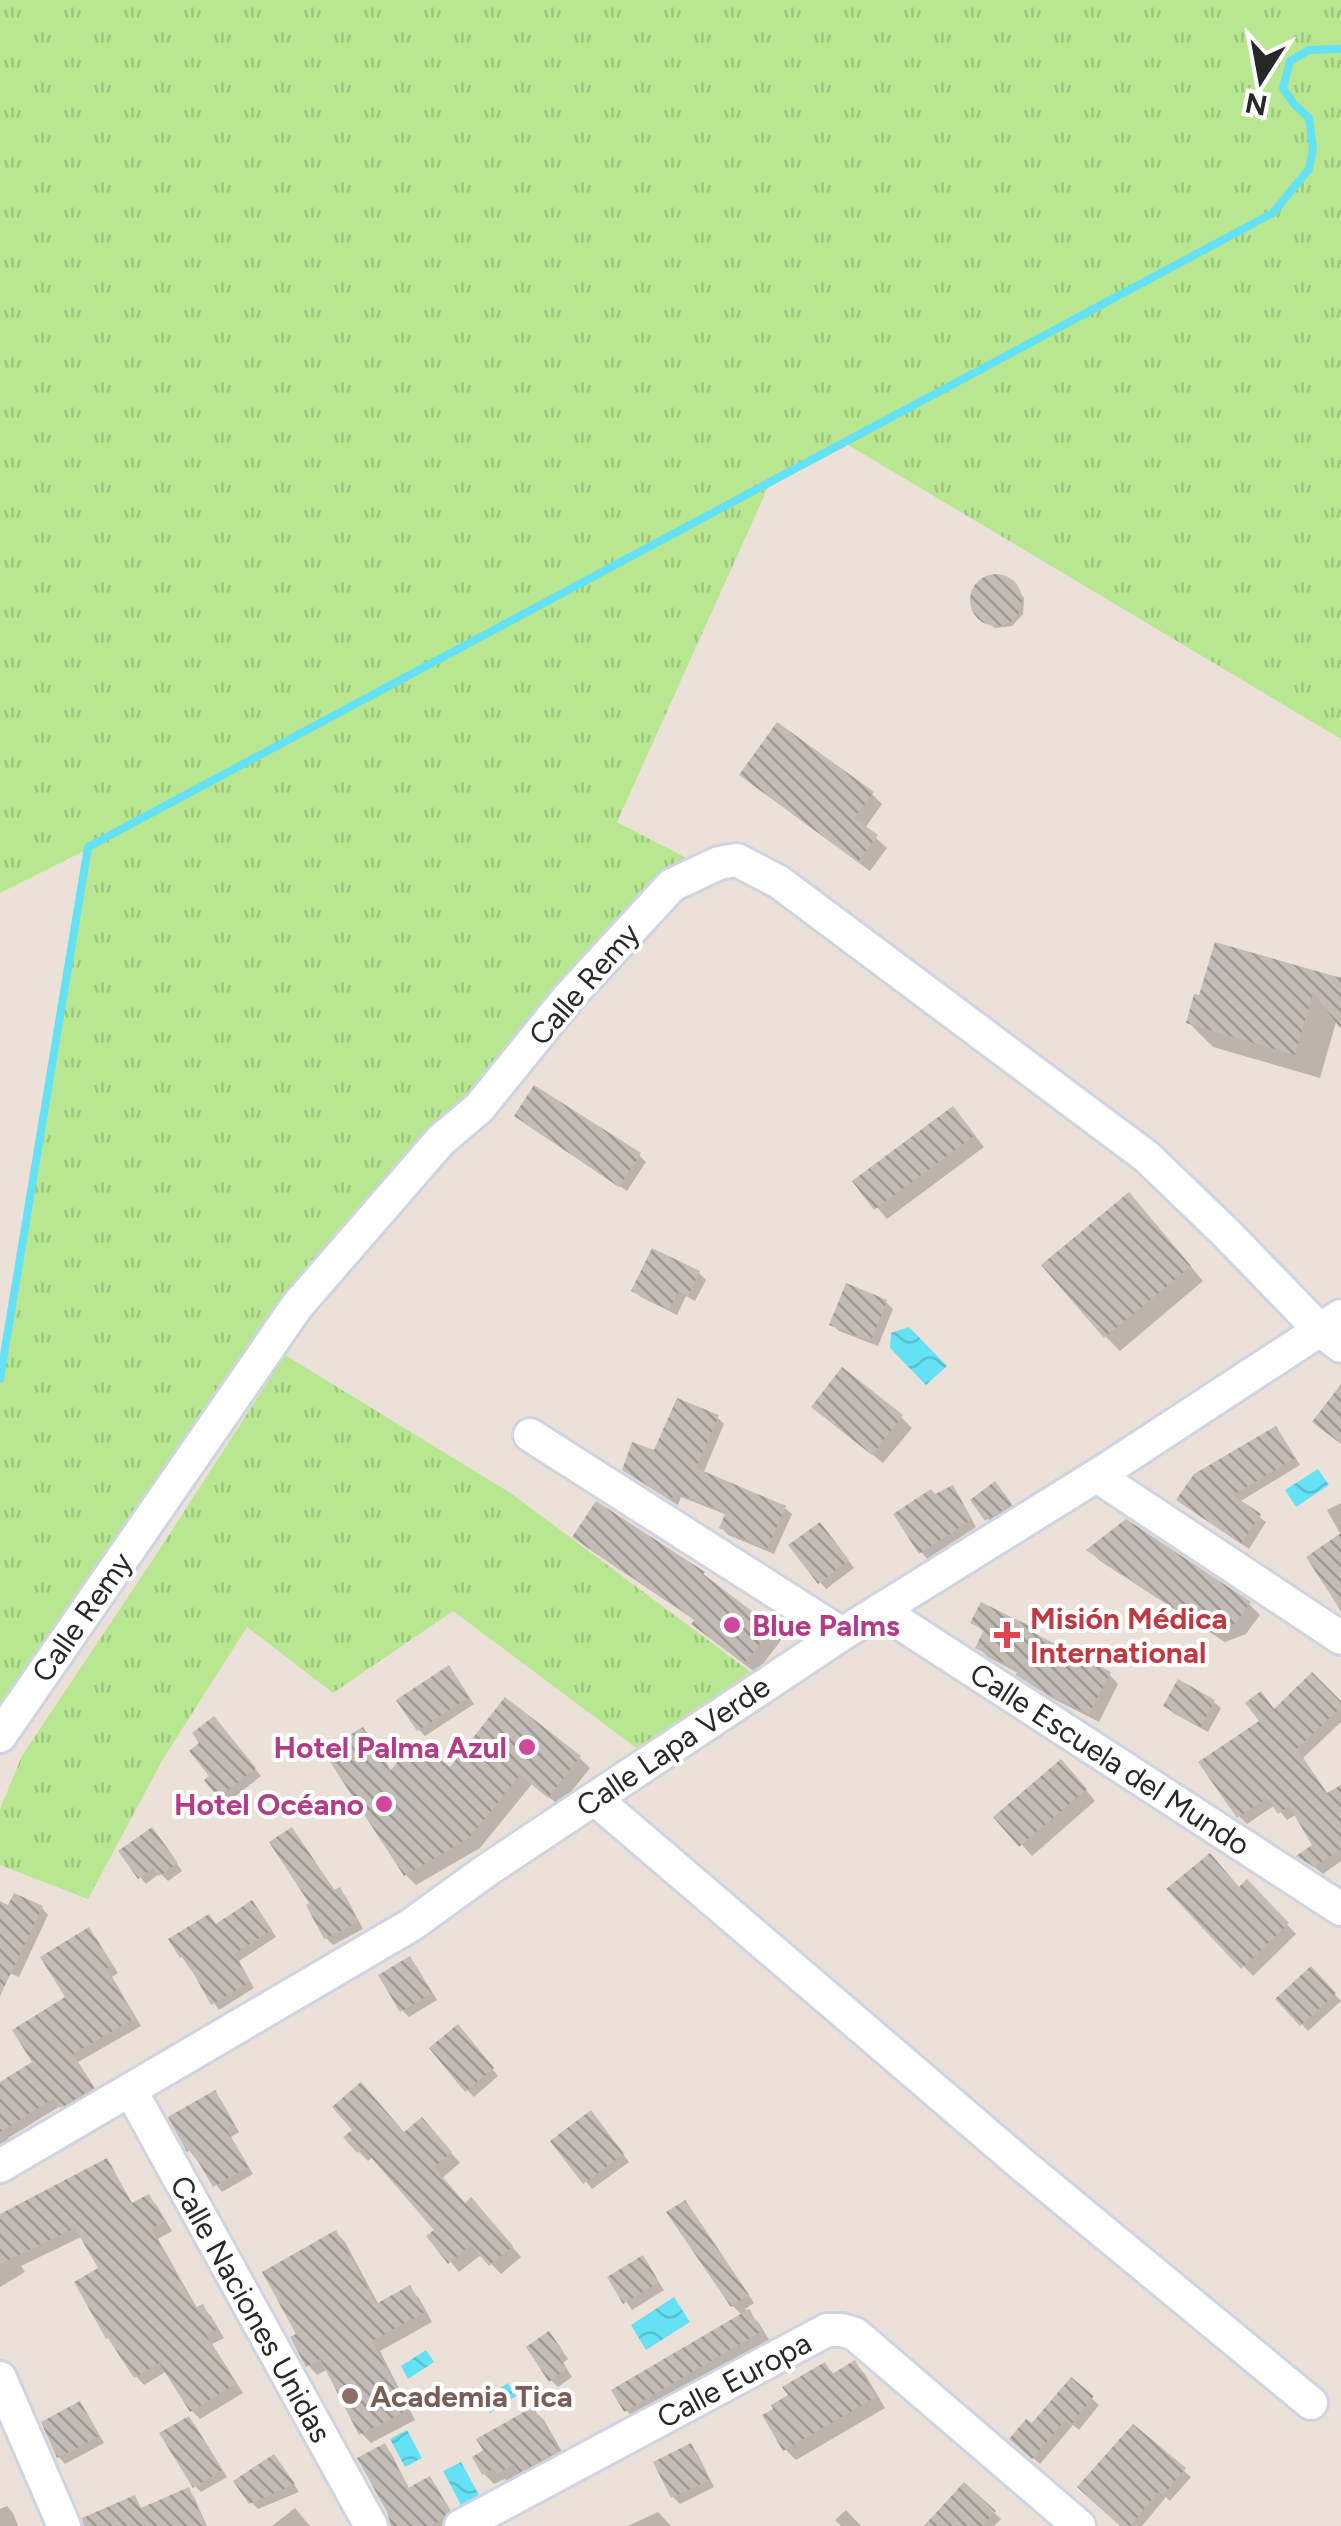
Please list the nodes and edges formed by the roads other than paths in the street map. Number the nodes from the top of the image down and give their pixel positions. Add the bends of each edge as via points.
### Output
1 (1334, 1331) edge
2 (530, 1434) dead end
3 (1097, 1476) junction
4 (880, 1610) junction
5 (842, 1634) junction
6 (1341, 1638) edge
7 (0, 1736) edge
8 (595, 1799) junction
9 (1341, 1909) edge
10 (131, 2091) junction
11 (0, 2166) edge
12 (0, 2378) edge
13 (1311, 2404) dead end
14 (1072, 2524) edge
15 (64, 2526) edge
16 (371, 2526) edge
17 (460, 2526) edge

1 - 3 street, Calle Lapa Verde
1 - 7 street, Calle Remy via 1148,1158 780,882 737,860 719,864 672,886 297,1306
2 - 5 street
3 - 4 street, Calle Lapa Verde
3 - 6 street
4 - 5 street, Calle Lapa Verde
4 - 9 street, Calle Escuela del Mundo
5 - 8 street, Calle Lapa Verde
8 - 10 street, Calle Lapa Verde via 410,1925
8 - 13 street
10 - 11 street, Calle Lapa Verde
10 - 16 street, Calle Naciones Unidas
12 - 15 street
14 - 17 street, Calle Europa via 856,2334 827,2330

